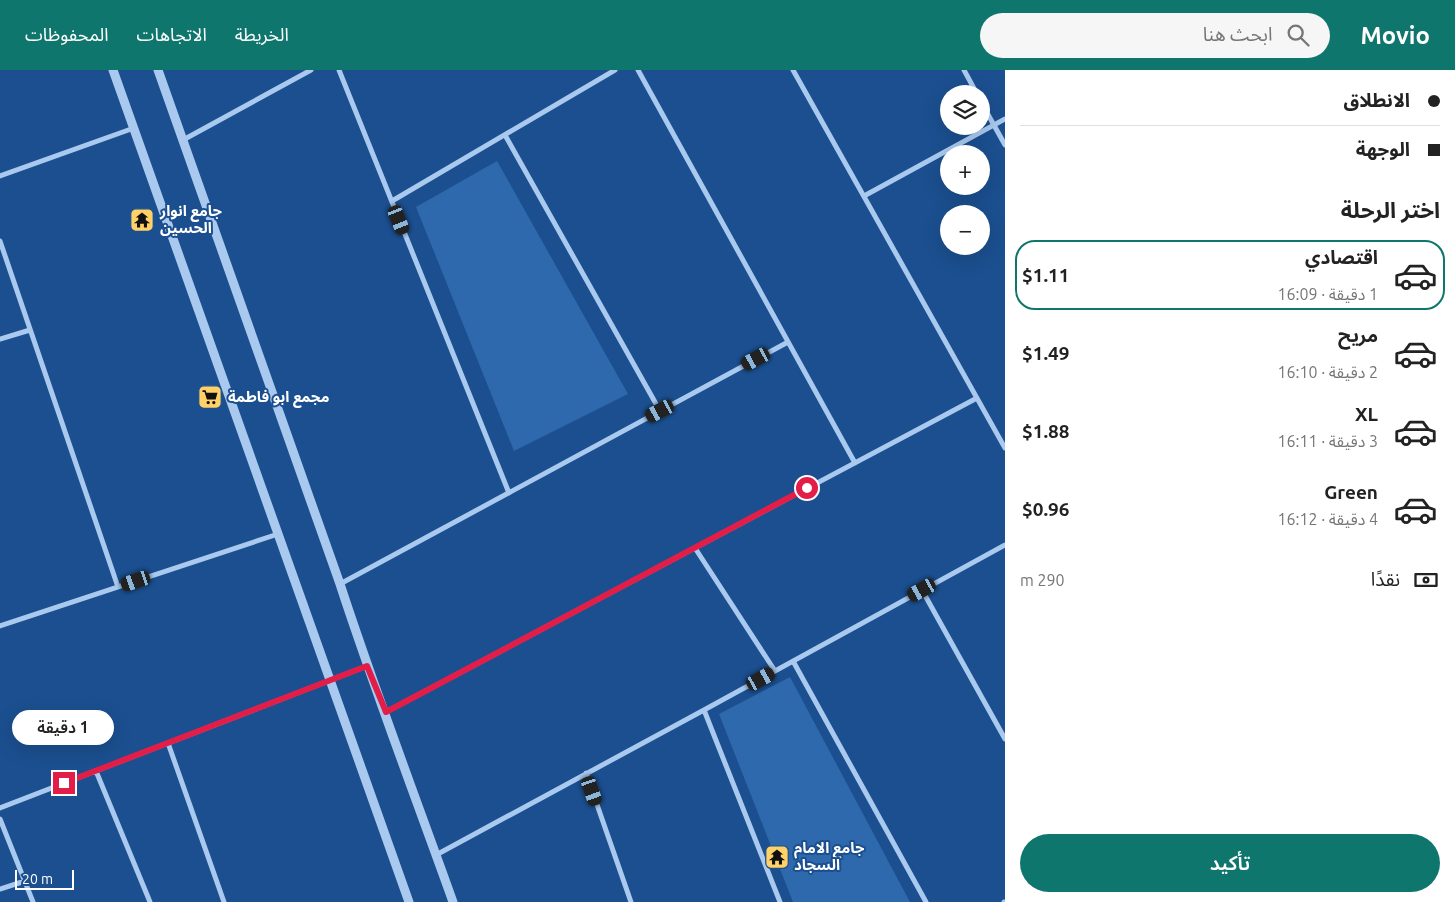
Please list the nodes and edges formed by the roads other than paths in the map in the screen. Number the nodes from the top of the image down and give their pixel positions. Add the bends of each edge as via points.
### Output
1 (113, 70) edge
2 (158, 70) edge
3 (311, 70) edge
4 (339, 70) edge
5 (615, 70) edge
6 (638, 70) edge
7 (793, 70) edge
8 (964, 70) edge
9 (972, 85) edge
10 (990, 119) edge
11 (1005, 119) edge
12 (993, 125) junction
13 (134, 128) junction
14 (504, 135) junction
15 (183, 140) junction
16 (1005, 145) edge
17 (0, 176) edge
18 (864, 196) junction
19 (392, 201) junction
20 (0, 241) edge
21 (30, 330) junction
22 (0, 340) edge
23 (788, 342) junction
24 (977, 398) junction
25 (660, 411) junction
26 (1005, 446) edge
27 (855, 463) junction
28 (509, 493) junction
29 (278, 534) junction
30 (1005, 545) edge
31 (695, 548) junction
32 (340, 584) junction
33 (118, 587) junction
34 (922, 590) junction
35 (0, 626) edge
36 (793, 661) junction
37 (367, 666) junction
38 (775, 671) junction
39 (330, 680) junction
40 (704, 710) junction
41 (386, 712) junction
42 (1005, 739) edge
43 (168, 743) junction
44 (96, 771) junction
45 (586, 773) junction
46 (0, 808) edge
47 (0, 819) edge
48 (436, 855) junction
49 (25, 881) junction
50 (0, 889) edge
51 (33, 902) edge
52 (150, 902) edge
53 (224, 902) edge
54 (408, 902) edge
55 (453, 902) edge
56 (631, 902) edge
57 (780, 902) edge
58 (926, 902) edge

1 - 13 street
2 - 15 street
3 - 15 street
4 - 19 street
5 - 14 street
6 - 23 street
7 - 18 street
8 - 9 street
10 - 12 street
11 - 12 street
12 - 16 street
12 - 18 street
13 - 17 street
13 - 29 street
14 - 19 street
14 - 25 street
15 - 32 street
18 - 24 street
19 - 28 street
20 - 21 street
21 - 22 street
21 - 33 street
23 - 25 street
23 - 27 street
24 - 26 street
24 - 27 street
25 - 28 street
27 - 31 street
28 - 32 street
29 - 33 street
29 - 39 street
30 - 34 street
31 - 38 street
31 - 41 street
32 - 37 street
33 - 35 street
34 - 36 street
34 - 42 street
36 - 38 street
36 - 58 street
37 - 39 street
37 - 41 street
38 - 40 street
39 - 43 street
39 - 54 street
40 - 45 street
40 - 57 street
41 - 48 street
43 - 44 street
43 - 53 street
44 - 46 street
44 - 52 street
45 - 48 street
45 - 56 street
47 - 49 street
48 - 55 street
49 - 50 street
49 - 51 street

